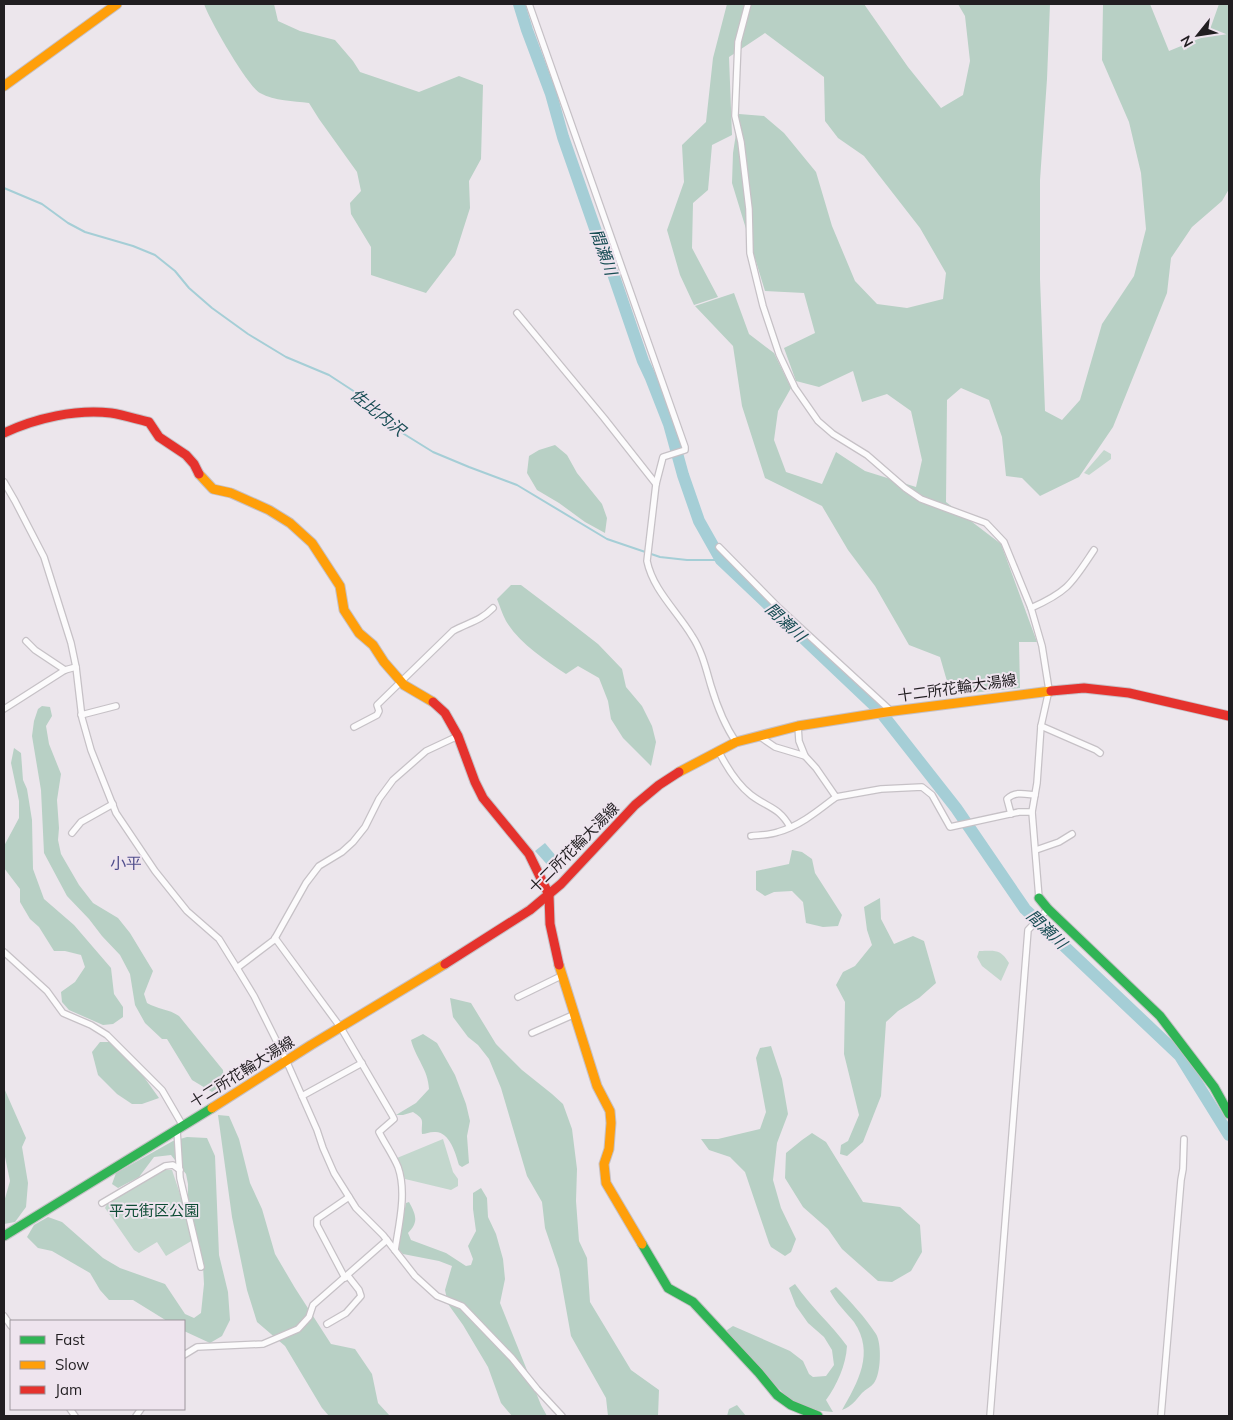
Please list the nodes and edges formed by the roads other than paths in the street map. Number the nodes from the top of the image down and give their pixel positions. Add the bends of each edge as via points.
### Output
1 (117, 4) edge
2 (529, 4) edge
3 (748, 4) edge
4 (4, 86) edge
5 (517, 313) dead end
6 (4, 433) edge
7 (4, 482) edge
8 (656, 484) junction
9 (719, 547) dead end
10 (1094, 550) dead end
11 (493, 608) dead end
12 (1031, 608) junction
13 (26, 641) dead end
14 (76, 667) junction
15 (64, 670) junction
16 (401, 682) junction
17 (1049, 690) junction
18 (116, 706) dead end
19 (4, 709) edge
20 (889, 711) junction
21 (82, 715) junction
22 (1229, 716) edge
23 (798, 726) junction
24 (1041, 726) junction
25 (354, 727) dead end
26 (458, 736) junction
27 (759, 736) junction
28 (736, 742) junction
29 (718, 750) junction
30 (1100, 754) dead end
31 (805, 756) junction
32 (1035, 795) junction
33 (836, 797) junction
34 (113, 804) junction
35 (1032, 812) junction
36 (1010, 814) junction
37 (790, 827) junction
38 (72, 833) dead end
39 (1072, 834) dead end
40 (751, 836) dead end
41 (1036, 850) junction
42 (549, 895) junction
43 (1039, 898) joint
44 (1046, 911) junction
45 (275, 938) junction
46 (4, 952) edge
47 (237, 968) junction
48 (561, 976) junction
49 (518, 996) dead end
50 (575, 1014) junction
51 (340, 1028) junction
52 (532, 1033) dead end
53 (286, 1060) junction
54 (362, 1063) junction
55 (302, 1096) junction
56 (1229, 1114) edge
57 (180, 1128) junction
58 (1184, 1139) dead end
59 (180, 1170) junction
60 (349, 1197) junction
61 (102, 1203) dead end
62 (4, 1236) edge
63 (387, 1240) junction
64 (395, 1250) junction
65 (201, 1267) dead end
66 (347, 1277) junction
67 (327, 1324) dead end
68 (185, 1354) edge
69 (562, 1416) edge
70 (818, 1416) edge
71 (990, 1416) edge
72 (1161, 1416) edge

1 - 4 street
2 - 8 street via 682,436 685,450 663,456
3 - 12 street via 738,42 735,116 749,209 750,253 779,354 795,388 833,434 868,455 921,499 994,530 1004,542
5 - 8 street
6 - 16 street via 65,415 110,413 149,422 159,437 194,464 201,478 213,489 231,493 269,510 312,543 340,586 344,610 350,621
7 - 14 street via 44,558
8 - 28 street via 647,560 654,582 694,638 724,721
9 - 20 street
10 - 12 street via 1068,587 1055,598
11 - 16 street via 467,626 453,631
12 - 17 street via 1042,646
13 - 15 street
14 - 15 street
14 - 21 street
15 - 19 street
16 - 25 street via 377,705 377,715
16 - 26 street via 445,713
17 - 20 street, 十二所花輪大湯線
17 - 22 street, 十二所花輪大湯線 via 1084,688 1129,693
17 - 24 street
18 - 21 street
20 - 23 street, 十二所花輪大湯線
21 - 34 street via 91,750
23 - 27 street, 十二所花輪大湯線
23 - 31 street
24 - 30 street
24 - 32 street
26 - 42 street via 483,798 528,854
26 - 45 street via 426,751 393,780 353,842 319,866 306,883
27 - 28 street, 十二所花輪大湯線
27 - 31 street via 774,746
28 - 29 street, 十二所花輪大湯線
29 - 37 street via 751,795 785,816
29 - 42 street, 十二所花輪大湯線 via 666,780 635,805
31 - 33 street
32 - 35 street
32 - 36 street via 1016,793 1007,799
33 - 36 street via 881,789 922,787 932,795 950,827
33 - 37 street
34 - 38 street via 81,822
34 - 47 street via 155,871 187,911 219,939
35 - 36 street
35 - 41 street
37 - 40 street
39 - 41 street
41 - 43 street
42 - 48 street via 550,924
42 - 51 street, 十二所花輪大湯線
43 - 44 street
44 - 56 street via 1160,1016 1214,1087
44 - 71 street via 1028,930
45 - 47 street
45 - 51 street
46 - 57 street via 47,991 63,1013 107,1035 126,1053 162,1090
47 - 53 street
48 - 49 street
48 - 50 street
50 - 52 street
50 - 70 street via 597,1086 610,1110 609,1149 604,1164 606,1183 658,1273 668,1288 693,1302 776,1396
51 - 53 street, 十二所花輪大湯線
51 - 54 street
53 - 55 street
53 - 57 street, 十二所花輪大湯線
54 - 55 street
54 - 64 street via 394,1119 380,1132 398,1168 402,1186
55 - 60 street via 334,1173
57 - 59 street
57 - 62 street, 十二所花輪大湯線
58 - 72 street
59 - 61 street via 173,1165 165,1166
59 - 65 street
60 - 63 street
60 - 66 street via 317,1219 317,1225
63 - 64 street
63 - 66 street
64 - 69 street via 415,1276 437,1296 462,1306
66 - 67 street via 361,1296 346,1313
66 - 68 street via 313,1305 309,1317 289,1334 263,1344 197,1347

